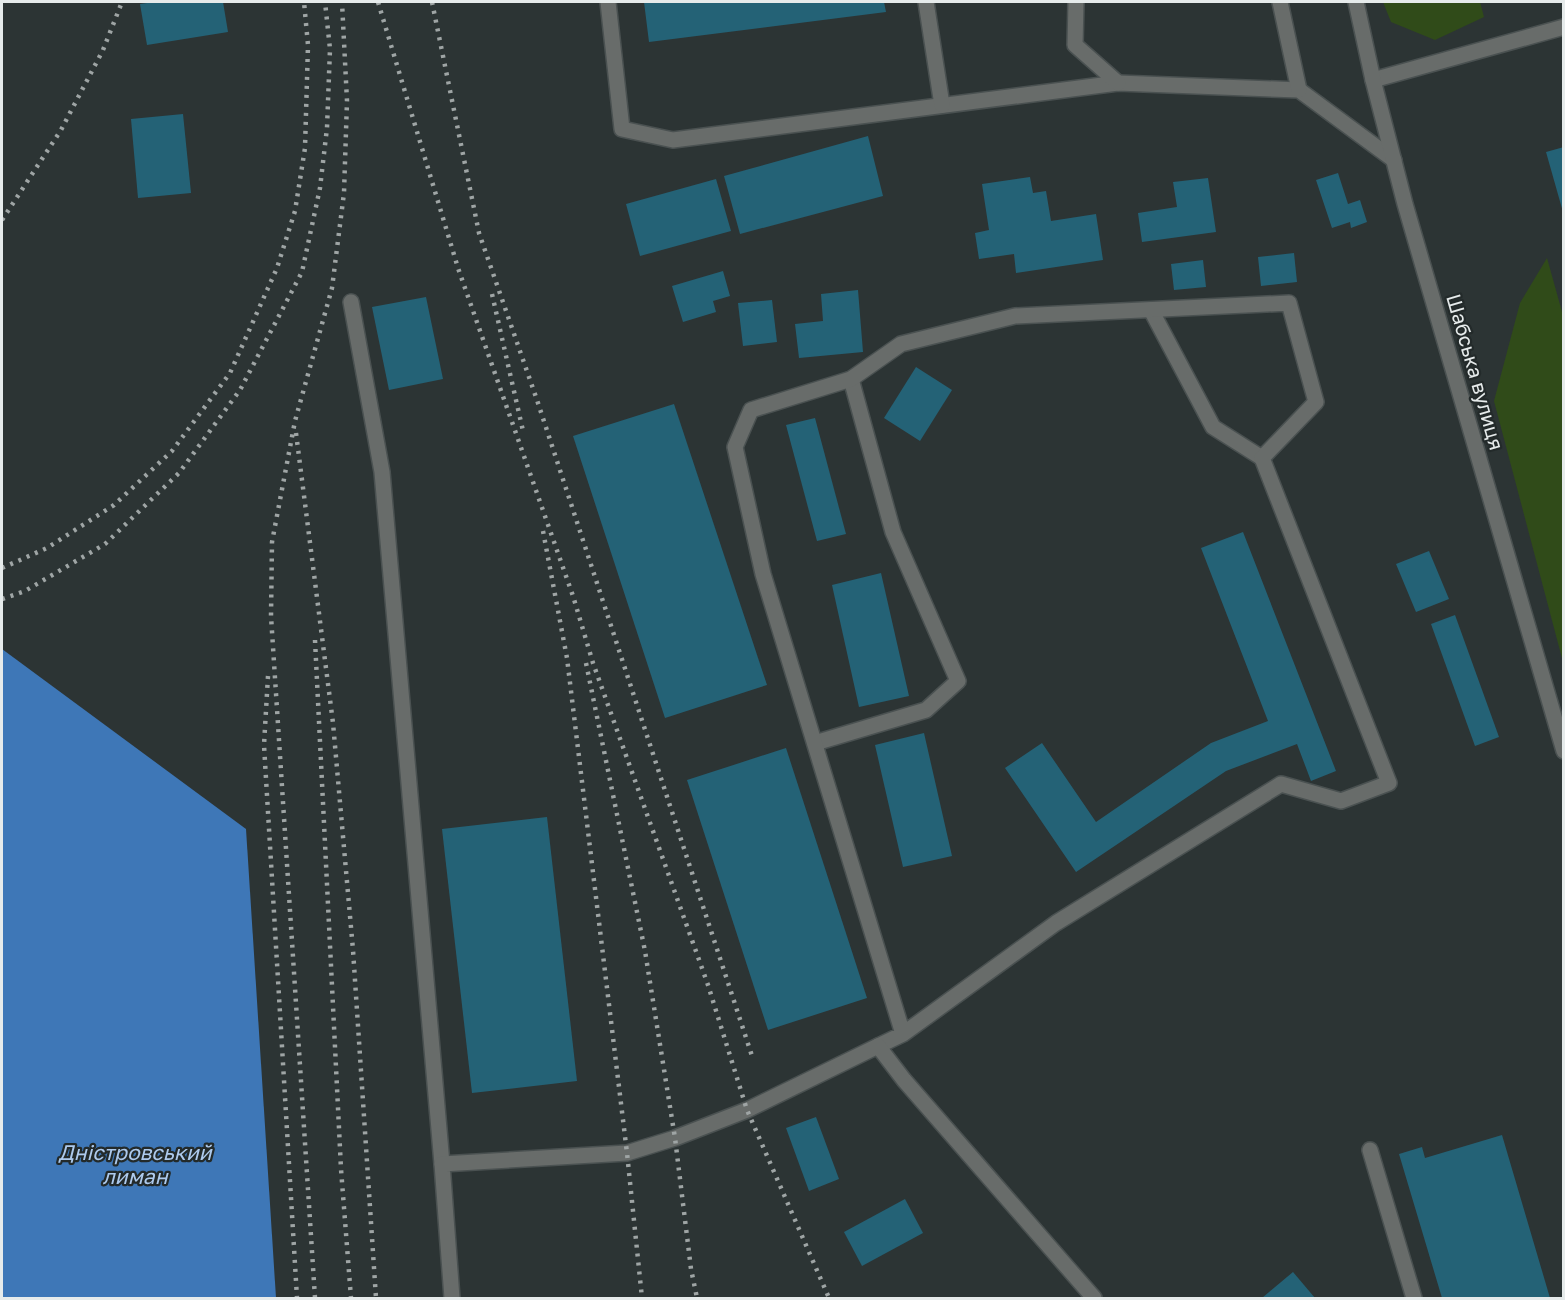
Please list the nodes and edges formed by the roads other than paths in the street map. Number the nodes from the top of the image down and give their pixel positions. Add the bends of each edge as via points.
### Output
1 (608, 2) edge
2 (926, 2) edge
3 (1076, 2) edge
4 (1280, 2) edge
5 (1356, 2) edge
6 (1563, 27) edge
7 (1373, 80) junction
8 (1118, 83) junction
9 (1299, 90) junction
10 (942, 105) junction
11 (1394, 160) junction
12 (351, 302) dead end
13 (1152, 310) junction
14 (851, 379) junction
15 (1262, 458) junction
16 (815, 742) junction
17 (1563, 751) edge
18 (903, 1034) junction
19 (878, 1046) junction
20 (1370, 1150) dead end
21 (442, 1164) junction
22 (453, 1299) edge
23 (1094, 1299) edge
24 (1414, 1299) edge

1 - 10 street via 622,129 673,140
2 - 10 street
3 - 8 street via 1075,45
4 - 9 street
5 - 7 street, Шабська вулиця
6 - 7 street
7 - 11 street, Шабська вулиця
8 - 9 street
8 - 10 street
9 - 11 street
11 - 17 street, Шабська вулиця
12 - 21 street via 382,472
13 - 14 street via 1015,316 902,344
13 - 15 street via 1213,427
13 - 15 street via 1289,303 1316,402
14 - 16 street via 751,410 735,447 763,574
14 - 16 street via 893,532 958,681 926,710
15 - 18 street via 1389,783 1341,801 1281,784 1056,923
16 - 18 street
18 - 19 street
19 - 21 street via 747,1110 627,1153
19 - 23 street
20 - 24 street
21 - 22 street

